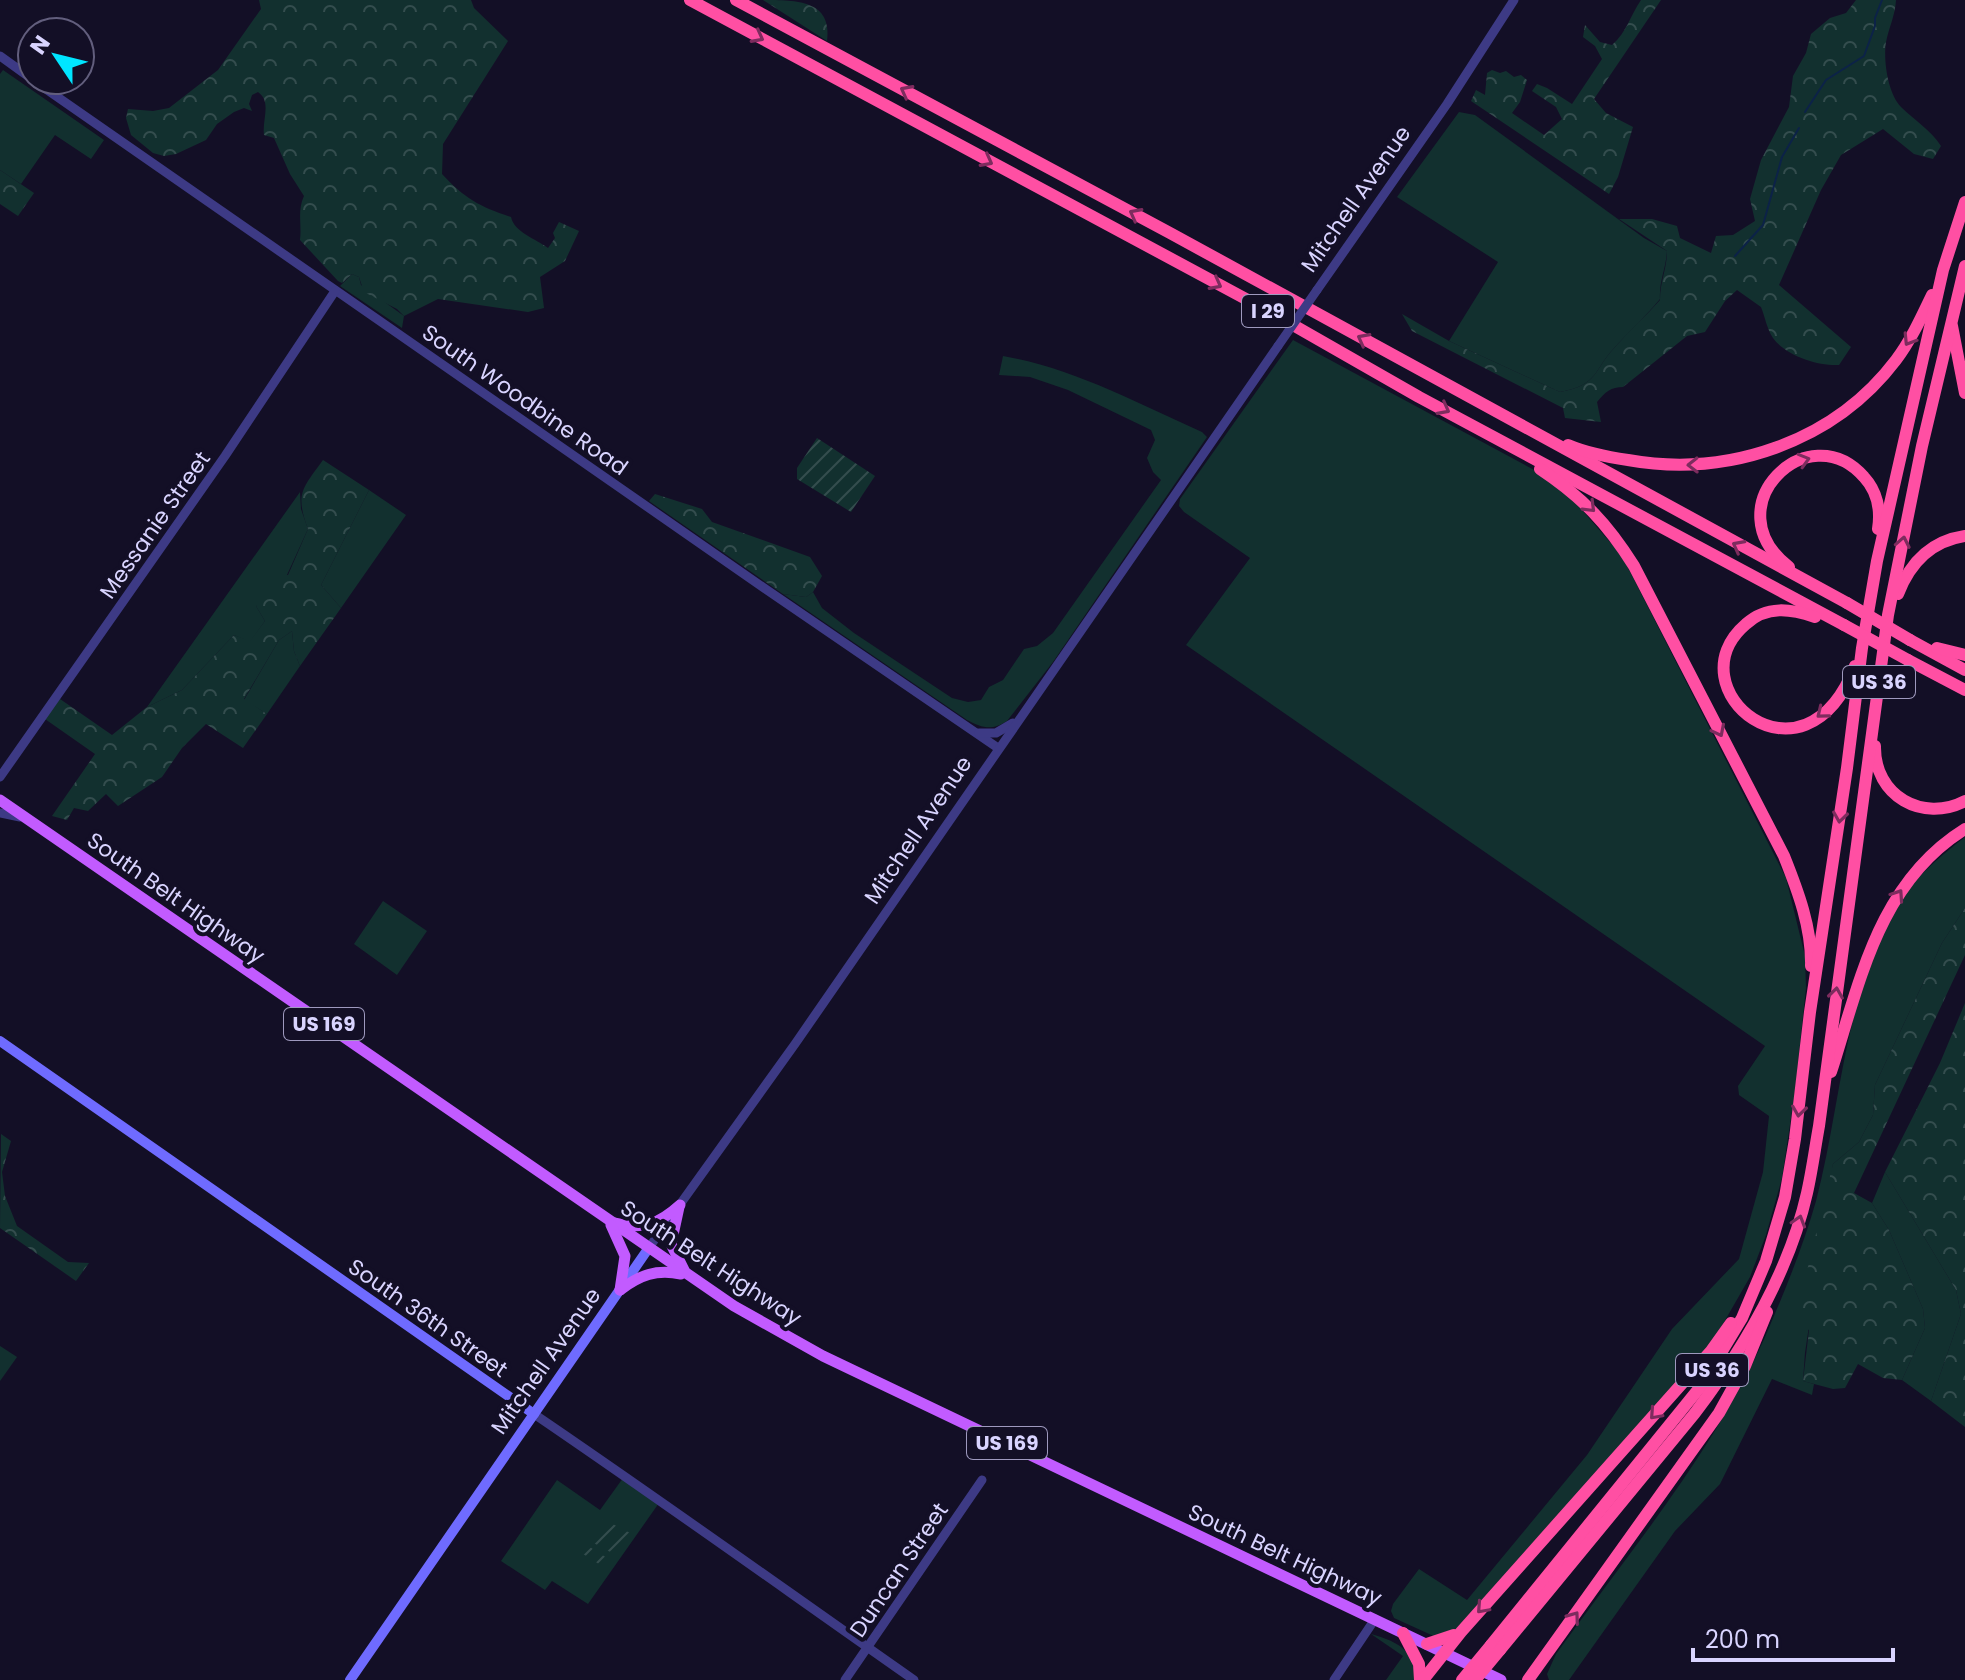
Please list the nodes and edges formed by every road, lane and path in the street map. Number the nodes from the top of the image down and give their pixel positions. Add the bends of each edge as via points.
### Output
1 (690, 0) edge
2 (736, 0) edge
3 (1514, 0) edge
4 (55, 96) edge
5 (1965, 202) edge
6 (1965, 266) edge
7 (1943, 270) junction
8 (335, 291) junction
9 (1951, 322) junction
10 (1965, 393) edge
11 (1478, 401) junction
12 (1481, 429) junction
13 (1965, 536) edge
14 (1877, 561) junction
15 (1831, 596) junction
16 (1888, 615) junction
17 (1839, 622) junction
18 (1910, 640) junction
19 (1862, 648) junction
20 (1965, 655) edge
21 (1965, 670) edge
22 (1938, 675) junction
23 (1965, 690) edge
24 (1965, 700) edge
25 (1016, 722) junction
26 (1872, 728) junction
27 (977, 733) junction
28 (998, 748) junction
29 (0, 777) edge
30 (0, 800) edge
31 (1965, 801) edge
32 (0, 813) edge
33 (30, 821) junction
34 (1965, 829) edge
35 (1810, 1012) junction
36 (0, 1041) edge
37 (1822, 1098) junction
38 (680, 1205) junction
39 (609, 1222) junction
40 (648, 1249) junction
41 (1786, 1256) junction
42 (1766, 1261) junction
43 (689, 1277) junction
44 (620, 1290) junction
45 (534, 1414) junction
46 (982, 1480) dead end
47 (1375, 1619) junction
48 (1461, 1632) junction
49 (1403, 1633) junction
50 (1427, 1644) junction
51 (868, 1647) junction
52 (1495, 1648) junction
53 (1444, 1652) junction
54 (1544, 1659) junction
55 (350, 1680) edge
56 (845, 1680) edge
57 (914, 1680) edge
58 (1334, 1680) edge
59 (1421, 1680) edge
60 (1462, 1680) edge
61 (1475, 1680) edge
62 (1501, 1680) edge
63 (1528, 1680) edge
64 (1544, 1680) edge

1 -> 12 highway, I 29
11 -> 2 highway, I 29
3 - 25 street, Mitchell Avenue, bridge
4 - 8 street, South Woodbine Road
5 - 7 highway, US 36
6 - 9 highway, US 36
7 -> 11 highway via 1909,342 1880,378 1835,418 1762,454 1711,464 1667,465 1599,455
7 - 14 highway, US 36
8 - 27 street, South Woodbine Road
8 - 29 street, Messanie Street
9 - 10 highway
16 -> 9 highway, US 36
15 -> 11 highway, I 29
12 - 17 highway, I 29
12 -> 35 highway via 1584,500 1634,566 1794,880 1811,955
13 - 16 highway via 1943,541 1921,556
15 -> 14 highway via 1781,561 1762,532 1761,502 1778,473 1816,456 1855,468 1878,502
14 - 19 highway, US 36
15 - 18 highway, I 29, bridge
16 - 26 highway, US 36
19 -> 17 highway via 1844,691 1813,722 1771,727 1741,711 1728,691 1724,670 1728,649 1741,628 1762,613 1789,609
17 - 22 highway, I 29, bridge
18 - 20 highway
18 - 21 highway, I 29
19 -> 35 highway, US 36
22 - 23 highway, I 29
22 - 24 highway
25 - 27 street via 996,733
25 - 28 street, Mitchell Avenue
26 - 31 highway via 1877,763 1894,793 1927,810
37 -> 26 highway, US 36
27 - 28 street, South Woodbine Road
28 - 38 street, Mitchell Avenue
30 - 33 main road, South Belt Highway / US 169
32 - 33 street
33 - 39 main road, South Belt Highway / US 169
37 -> 34 highway via 1879,927 1913,874
35 -> 42 highway, US 36 via 1785,1197
36 - 45 main road, South 36th Street
41 -> 37 highway, US 36 via 1807,1194
38 - 39 main road via 650,1226
38 - 40 street, Mitchell Avenue
38 - 43 main road via 671,1244
39 - 40 main road, South Belt Highway / US 169
39 - 44 main road via 625,1255
40 - 43 main road, South Belt Highway / US 169
40 - 44 main road, Mitchell Avenue
41 - 52 highway, US 36 via 1742,1347 1710,1393
54 -> 41 highway via 1719,1413 1757,1339
42 -> 48 highway via 1711,1351
42 - 52 highway, US 36 via 1742,1318 1701,1386
43 - 44 main road via 657,1271
43 - 47 main road, South Belt Highway / US 169 via 826,1357
44 - 45 main road, Mitchell Avenue
45 - 51 street, South 36th Street
45 - 55 main road, Mitchell Avenue
46 - 51 street, Duncan Street
47 - 49 main road, South Belt Highway / US 169
47 - 58 street
48 - 50 highway
48 - 53 highway
49 - 50 main road, South Belt Highway / US 169
49 - 59 highway
50 - 53 main road, South Belt Highway / US 169
51 - 56 street, Duncan Street
51 - 57 street, South 36th Street
52 - 60 highway, US 36, bridge
52 - 61 highway, US 36, bridge
53 - 59 highway
53 - 62 main road, South Belt Highway / US 169
54 - 63 highway
54 - 64 highway

